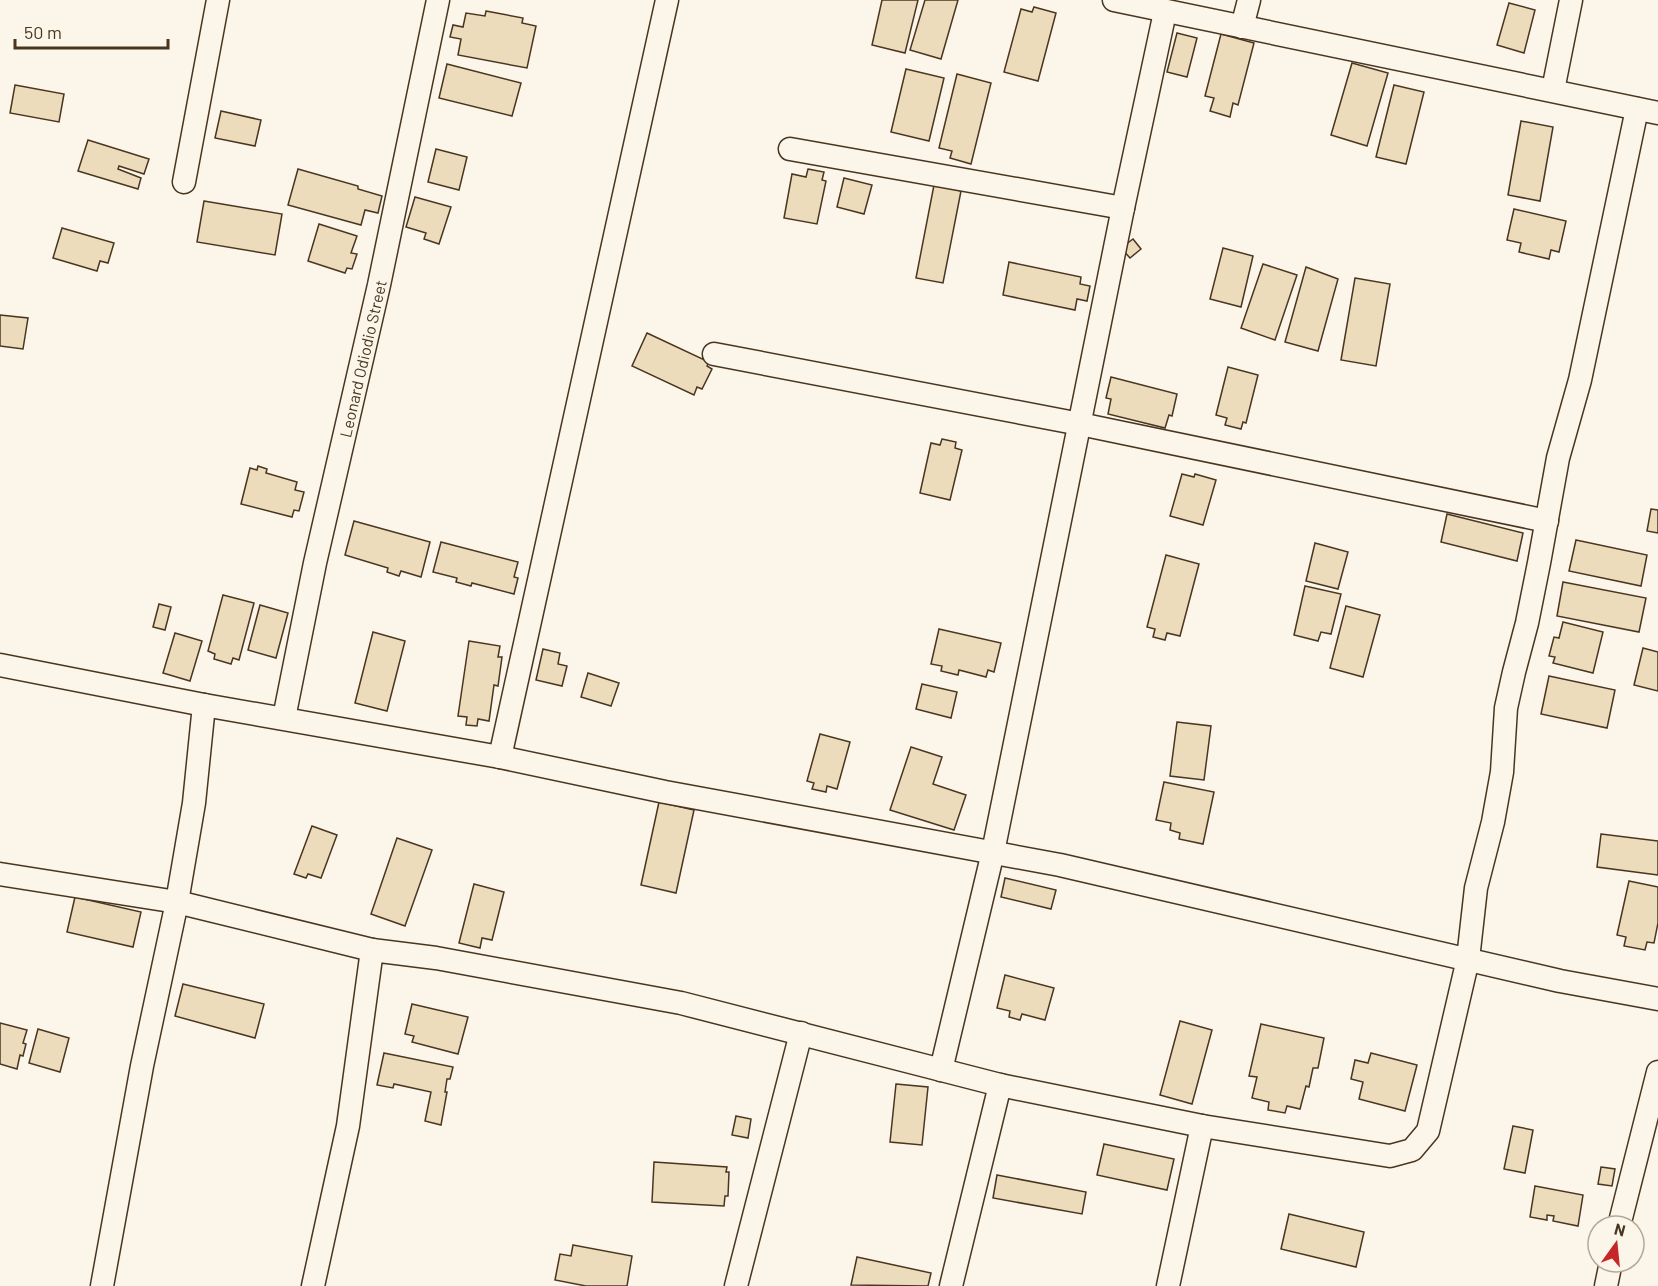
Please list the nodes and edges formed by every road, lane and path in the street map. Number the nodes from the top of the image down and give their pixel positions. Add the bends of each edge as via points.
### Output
1 (218, 0) edge
2 (438, 0) edge
3 (667, 0) edge
4 (1114, 0) edge
5 (1249, 0) edge
6 (1571, 0) edge
7 (1165, 12) junction
8 (1242, 27) junction
9 (1553, 90) junction
10 (1648, 111) edge
11 (790, 149) dead end
12 (184, 183) dead end
13 (1123, 208) junction
14 (714, 354) dead end
15 (1080, 424) junction
16 (1547, 521) junction
17 (0, 665) edge
18 (204, 705) junction
19 (284, 718) junction
20 (500, 757) junction
21 (993, 852) junction
22 (0, 874) edge
23 (177, 902) junction
24 (372, 950) junction
25 (1468, 959) junction
26 (1658, 999) edge
27 (801, 1033) junction
28 (940, 1070) junction
29 (1658, 1072) edge
30 (1000, 1084) junction
31 (1202, 1126) junction
32 (1622, 1214) edge
33 (102, 1286) edge
34 (313, 1286) edge
35 (736, 1286) edge
36 (951, 1286) edge
37 (1168, 1286) edge

1 - 12 street
2 - 19 street, Leonard Odiodio Street
3 - 20 street
4 - 7 street
5 - 8 street
6 - 9 street
7 - 8 street
7 - 13 street
8 - 9 street
9 - 10 street
10 - 16 street via 1558,458
11 - 13 street
13 - 15 street
14 - 15 street
15 - 16 street
15 - 21 street
16 - 25 street via 1506,708 1502,772 1476,888
17 - 18 street
18 - 19 street
18 - 23 street via 194,803
19 - 20 street
20 - 21 street via 665,792
21 - 25 street
21 - 28 street
22 - 23 street
23 - 24 street
23 - 33 street
24 - 27 street via 681,1003
24 - 34 street via 348,1126
25 - 26 street
25 - 31 street via 1428,1131 1412,1150 1390,1156
27 - 28 street
27 - 35 street
28 - 30 street
29 - 32 street
30 - 31 street
30 - 36 street
31 - 37 street

